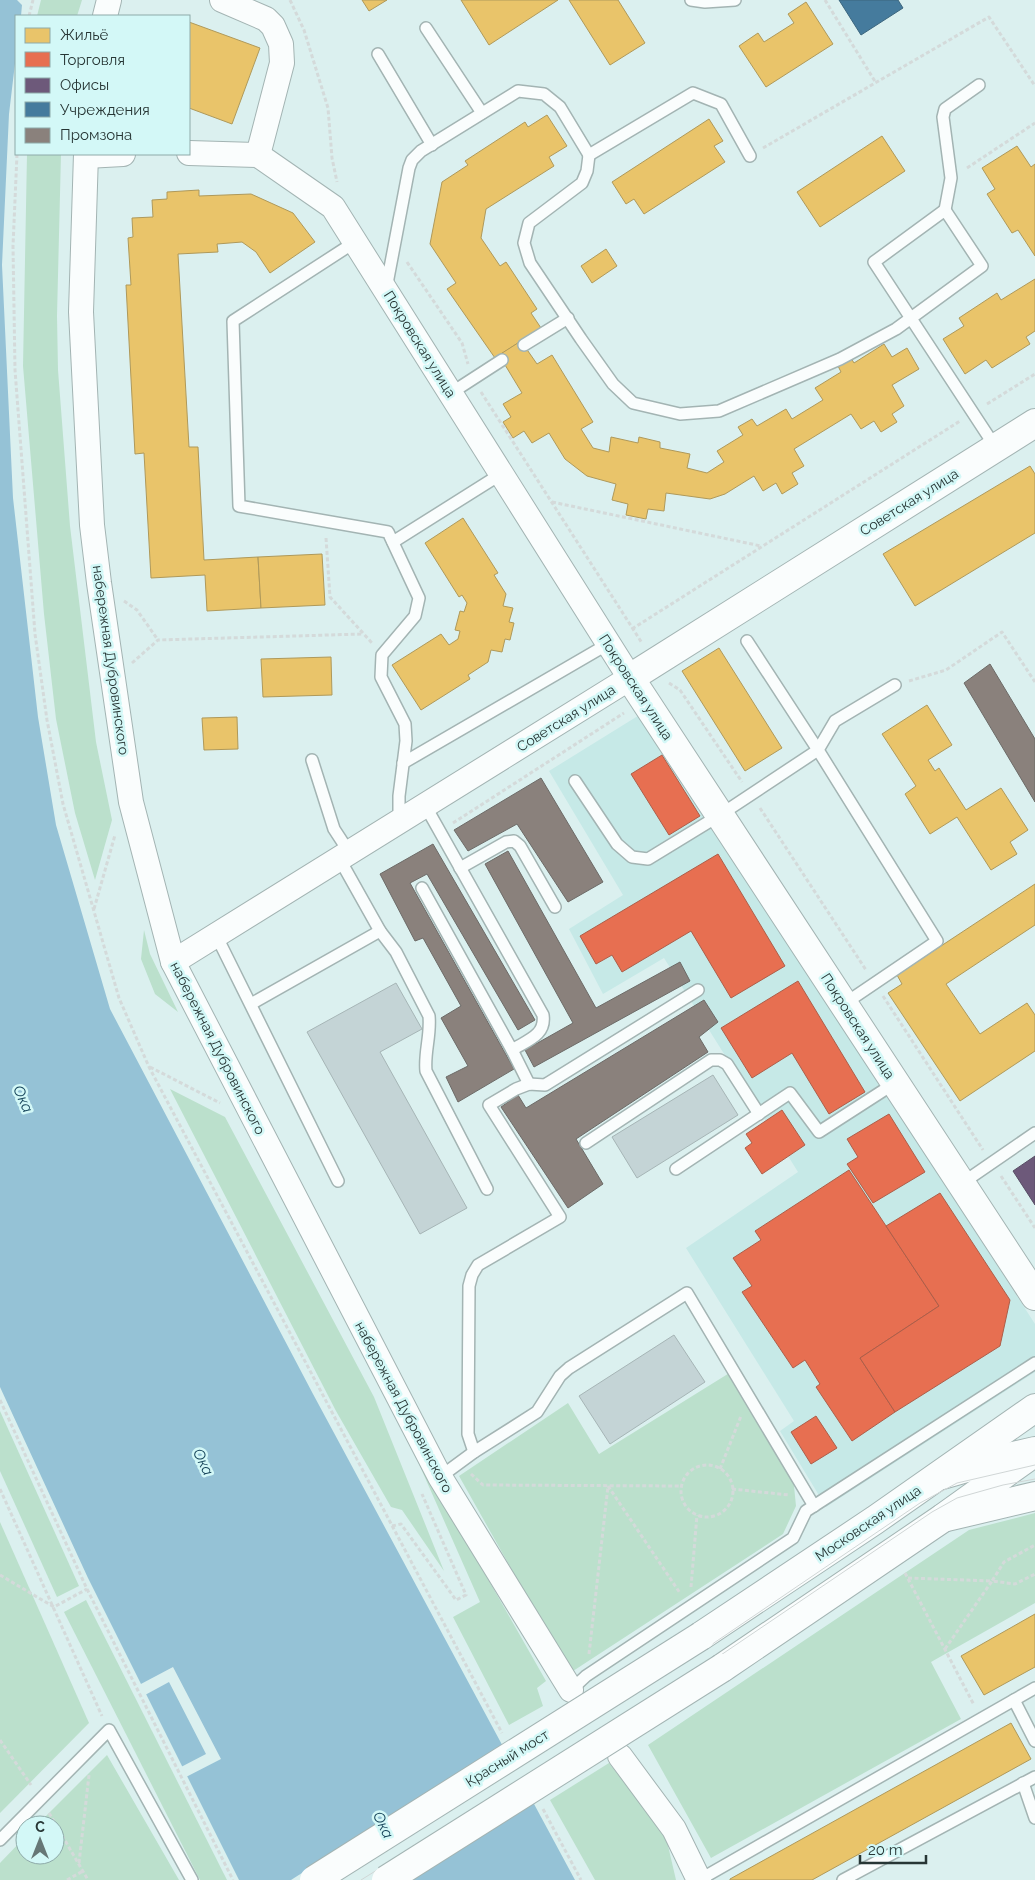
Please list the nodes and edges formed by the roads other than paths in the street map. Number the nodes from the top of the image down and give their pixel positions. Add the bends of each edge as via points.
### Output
1 (109, 0) edge
2 (222, 0) edge
3 (691, 0) edge
4 (734, 0) edge
5 (105, 15) edge
6 (426, 28) dead end
7 (378, 54) dead end
8 (979, 85) dead end
9 (482, 114) junction
10 (432, 145) junction
11 (190, 153) edge
12 (258, 154) junction
13 (590, 154) junction
14 (86, 155) edge
15 (750, 156) road end
16 (945, 210) junction
17 (355, 242) junction
18 (386, 290) junction
19 (568, 318) junction
20 (910, 319) junction
21 (524, 346) dead end
22 (502, 360) dead end
23 (450, 394) junction
24 (1035, 423) edge
25 (996, 448) junction
26 (501, 474) junction
27 (392, 542) junction
28 (748, 641) dead end
29 (608, 644) junction
30 (630, 678) junction
31 (895, 685) road end
32 (818, 750) junction
33 (312, 760) dead end
34 (403, 763) junction
35 (575, 781) dead end
36 (426, 807) junction
37 (720, 815) junction
38 (402, 820) junction
39 (344, 855) junction
40 (460, 868) junction
41 (422, 888) dead end
42 (554, 907) dead end
43 (380, 931) junction
44 (216, 935) junction
45 (173, 962) junction
46 (698, 990) dead end
47 (250, 1004) junction
48 (844, 1004) junction
49 (512, 1050) junction
50 (895, 1083) junction
51 (529, 1084) junction
52 (759, 1114) junction
53 (1035, 1133) edge
54 (586, 1143) dead end
55 (676, 1169) dead end
56 (338, 1182) dead end
57 (961, 1184) junction
58 (487, 1189) dead end
59 (1035, 1296) edge
60 (1035, 1363) edge
61 (1035, 1408) edge
62 (474, 1452) junction
63 (1035, 1452) edge
64 (933, 1478) junction
65 (429, 1482) junction
66 (1035, 1496) edge
67 (812, 1501) junction
68 (943, 1518) junction
69 (700, 1636) joint
70 (578, 1683) joint
71 (1035, 1688) edge
72 (1014, 1700) junction
73 (1035, 1741) edge
74 (620, 1756) dead end
75 (1035, 1777) edge
76 (1023, 1783) junction
77 (1035, 1818) edge
78 (0, 1840) edge
79 (192, 1880) edge
80 (314, 1880) edge
81 (386, 1880) edge
82 (699, 1880) edge
83 (843, 1880) edge

1 - 5 street
2 - 12 street via 266,18 282,44 282,63
3 - 4 lane
6 - 9 lane
7 - 10 lane
8 - 16 lane via 945,109 943,117 951,178
9 - 10 lane
9 - 13 lane via 518,91 544,94 560,107
10 - 18 lane via 412,160 409,168
11 - 12 street
12 - 17 street, Покровская улица via 333,207
13 - 15 lane via 694,93 721,104
13 - 19 lane via 582,183 529,223 524,243 530,263
14 - 45 street, набережная Дубровинского via 81,312 92,525 131,802
16 - 20 lane via 874,262
16 - 20 lane via 982,266
17 - 18 street, Покровская улица
17 - 27 lane via 233,321 239,506 388,532
18 - 23 street, Покровская улица
19 - 20 lane via 613,384 633,403 680,414 719,412 840,359
19 - 21 lane
20 - 25 lane
22 - 23 lane
23 - 26 street, Покровская улица
24 - 25 main road, Советская улица
25 - 30 main road, Советская улица
26 - 27 lane
26 - 29 street, Покровская улица
27 - 34 lane via 419,598 415,616 382,655 381,677 404,724
28 - 32 lane
29 - 30 street, Покровская улица
29 - 34 lane
30 - 36 street, Советская улица
30 - 37 main road, Покровская улица
31 - 32 lane via 835,721
32 - 37 lane
32 - 48 lane via 937,941
33 - 39 lane
34 - 38 lane via 398,796
35 - 37 lane via 617,844 632,857 648,858
36 - 38 street, Советская улица
36 - 40 lane
37 - 48 main road, Покровская улица
38 - 39 street, Советская улица
39 - 43 lane
39 - 44 street, Советская улица
40 - 42 lane via 506,842 514,841 520,846
40 - 49 lane via 543,1015 542,1031
41 - 49 lane
43 - 47 lane
43 - 58 lane via 396,952 429,1016 426,1072
44 - 45 street, Советская улица
44 - 47 lane
45 - 65 street, набережная Дубровинского
46 - 51 lane via 545,1085
47 - 56 lane
48 - 50 main road, Покровская улица
49 - 51 lane
50 - 52 lane via 819,1132 790,1094
50 - 57 main road, Покровская улица
51 - 62 lane via 489,1105 560,1217 478,1265 472,1274 469,1286 468,1434
52 - 54 lane via 727,1064 711,1060
52 - 55 lane
53 - 57 lane
57 - 59 main road, Покровская улица
60 - 67 lane
61 - 64 main road, Московская улица
62 - 65 lane
62 - 67 lane via 537,1412 560,1376 569,1368 687,1293
63 - 64 main road
63 - 68 main road
64 - 69 main road, Московская улица
65 - 70 street, набережная Дубровинского
66 - 68 main road
67 - 70 lane via 793,1538
68 - 81 main road, bridge via 722,1668
69 - 80 main road, Красный мост, bridge
71 - 72 lane
72 - 73 lane
72 - 82 lane
74 - 82 street via 674,1829
75 - 76 lane
76 - 77 lane
76 - 83 lane
78 - 79 lane via 109,1730

